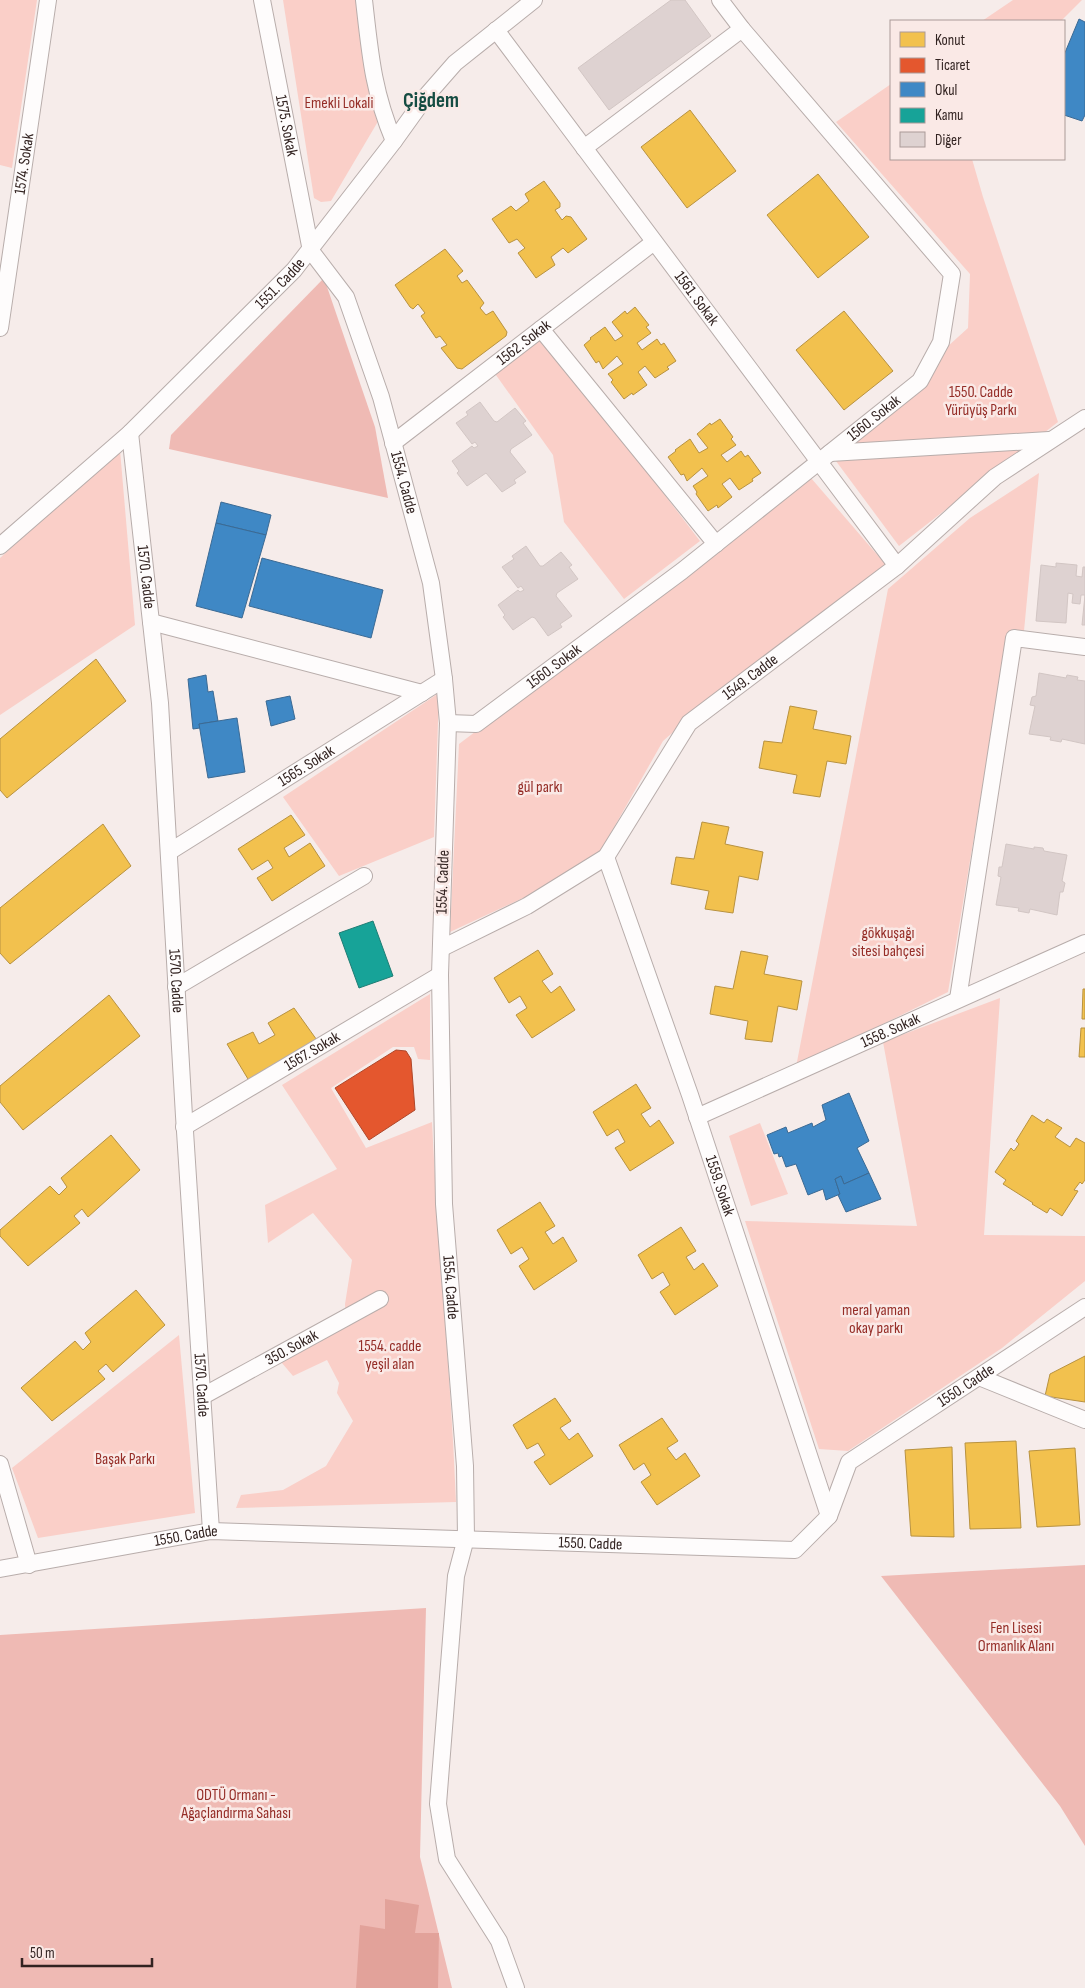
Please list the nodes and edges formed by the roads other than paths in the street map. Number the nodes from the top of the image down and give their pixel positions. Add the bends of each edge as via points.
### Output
1 (48, 0) edge
2 (262, 0) edge
3 (364, 0) edge
4 (534, 0) edge
5 (720, 0) edge
6 (742, 29) junction
7 (496, 30) junction
8 (394, 141) junction
9 (584, 148) junction
10 (654, 242) junction
11 (311, 251) junction
12 (0, 328) edge
13 (541, 329) junction
14 (1085, 418) edge
15 (130, 433) junction
16 (1052, 440) junction
17 (393, 443) junction
18 (824, 457) junction
19 (716, 544) junction
20 (0, 546) edge
21 (897, 566) junction
22 (151, 622) junction
23 (1085, 647) edge
24 (444, 679) junction
25 (422, 693) junction
26 (448, 724) junction
27 (169, 852) junction
28 (606, 857) junction
29 (364, 876) dead end
30 (1085, 943) edge
31 (442, 948) junction
32 (440, 975) junction
33 (176, 987) junction
34 (958, 999) junction
35 (697, 1117) junction
36 (184, 1127) junction
37 (380, 1299) dead end
38 (1085, 1307) edge
39 (978, 1377) junction
40 (203, 1396) junction
41 (1085, 1420) edge
42 (0, 1464) edge
43 (829, 1516) junction
44 (211, 1531) junction
45 (466, 1538) junction
46 (29, 1565) junction
47 (0, 1569) edge
48 (516, 1988) edge

1 - 12 street, 1574. Sokak
2 - 11 street, 1575. Sokak
3 - 8 street via 371,67 383,116
4 - 7 street, 1551. Cadde
5 - 6 street, 1560. Sokak
6 - 9 street
6 - 18 street, 1560. Sokak via 952,274 942,342 920,381
7 - 8 street, 1551. Cadde via 455,63
7 - 9 street, 1561. Sokak
8 - 11 street, 1551. Cadde
9 - 10 street, 1561. Sokak
10 - 13 street, 1562. Sokak
10 - 18 street, 1561. Sokak
11 - 15 street, 1551. Cadde
11 - 17 street, 1554. Cadde via 346,297 381,397
13 - 17 street, 1562. Sokak
13 - 19 street
14 - 16 street, 1549. Cadde
15 - 20 street, 1551. Cadde
15 - 22 street, 1570. Cadde
16 - 18 street
16 - 21 street, 1549. Cadde via 995,477
17 - 24 street, 1554. Cadde via 430,583
18 - 19 street, 1560. Sokak
18 - 21 street, 1561. Sokak
19 - 26 street, 1560. Sokak via 476,724
21 - 28 street, 1549. Cadde via 689,723
22 - 25 street
22 - 27 street, 1570. Cadde via 160,703
23 - 34 street via 1014,638
24 - 25 street, 1565. Sokak
24 - 26 street, 1554. Cadde
25 - 27 street, 1565. Sokak
26 - 31 street, 1554. Cadde
27 - 33 street, 1570. Cadde
28 - 31 street, 1549. Cadde via 527,906
28 - 35 street, 1559. Sokak
29 - 33 street
30 - 34 street, 1558. Sokak
31 - 32 street, 1554. Cadde
32 - 36 street, 1567. Sokak
32 - 45 street, 1554. Cadde via 444,1204 465,1466
33 - 36 street, 1570. Cadde
34 - 35 street, 1558. Sokak
35 - 43 street, 1559. Sokak
36 - 40 street, 1570. Cadde
37 - 40 street, 350. Sokak
38 - 39 street, 1550. Cadde
39 - 41 street
39 - 43 street, 1550. Cadde via 849,1462
40 - 44 street, 1570. Cadde
42 - 46 street
43 - 45 street, 1550. Cadde via 795,1550
44 - 45 street, 1550. Cadde
44 - 46 street, 1550. Cadde
45 - 48 street, 1554. Cadde via 456,1576 438,1804 447,1859 499,1941
46 - 47 street, 1550. Cadde

